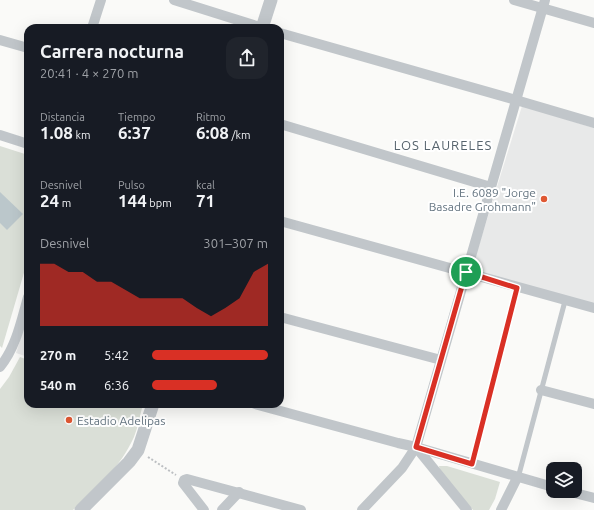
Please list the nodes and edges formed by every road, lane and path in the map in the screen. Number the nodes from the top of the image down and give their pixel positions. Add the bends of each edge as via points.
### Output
1 (101, 0) edge
2 (174, 0) edge
3 (271, 0) edge
4 (514, 0) edge
5 (544, 4) edge
6 (594, 23) edge
7 (93, 24) edge
8 (249, 24) edge
9 (263, 24) edge
10 (284, 34) edge
11 (0, 40) edge
12 (24, 47) edge
13 (516, 100) junction
14 (594, 123) edge
15 (284, 125) edge
16 (0, 136) edge
17 (24, 143) edge
18 (491, 187) junction
19 (284, 222) edge
20 (466, 272) junction
21 (517, 288) junction
22 (565, 301) junction
23 (594, 308) edge
24 (24, 311) edge
25 (284, 318) edge
26 (441, 360) junction
27 (0, 368) edge
28 (541, 390) junction
29 (594, 404) edge
30 (152, 408) edge
31 (270, 408) edge
32 (416, 447) junction
33 (138, 450) junction
34 (472, 464) junction
35 (518, 478) junction
36 (184, 480) junction
37 (546, 485) edge
38 (238, 492) junction
39 (582, 495) edge
40 (594, 498) edge
41 (81, 510) edge
42 (204, 510) edge
43 (222, 510) edge
44 (301, 510) edge
45 (362, 510) edge
46 (467, 510) edge
47 (501, 510) edge

1 - 7 street
2 - 8 street
3 - 9 street
4 - 5 street
5 - 6 street
5 - 13 street
10 - 13 street
11 - 12 street
13 - 14 street
13 - 18 street
15 - 18 street
16 - 17 street
18 - 20 street
19 - 20 street
20 - 21 street
20 - 26 street
21 - 22 street
21 - 34 lane
22 - 23 street
22 - 28 lane
24 - 27 street via 15,343
25 - 26 street
26 - 32 street
28 - 29 street
28 - 35 lane
30 - 33 street
31 - 32 street
32 - 34 street
32 - 45 street via 402,468
32 - 46 street
33 - 36 path
33 - 41 street
34 - 35 street
35 - 37 street
35 - 47 street
36 - 38 street
36 - 42 street via 183,483
38 - 43 street
38 - 44 street
39 - 40 street

